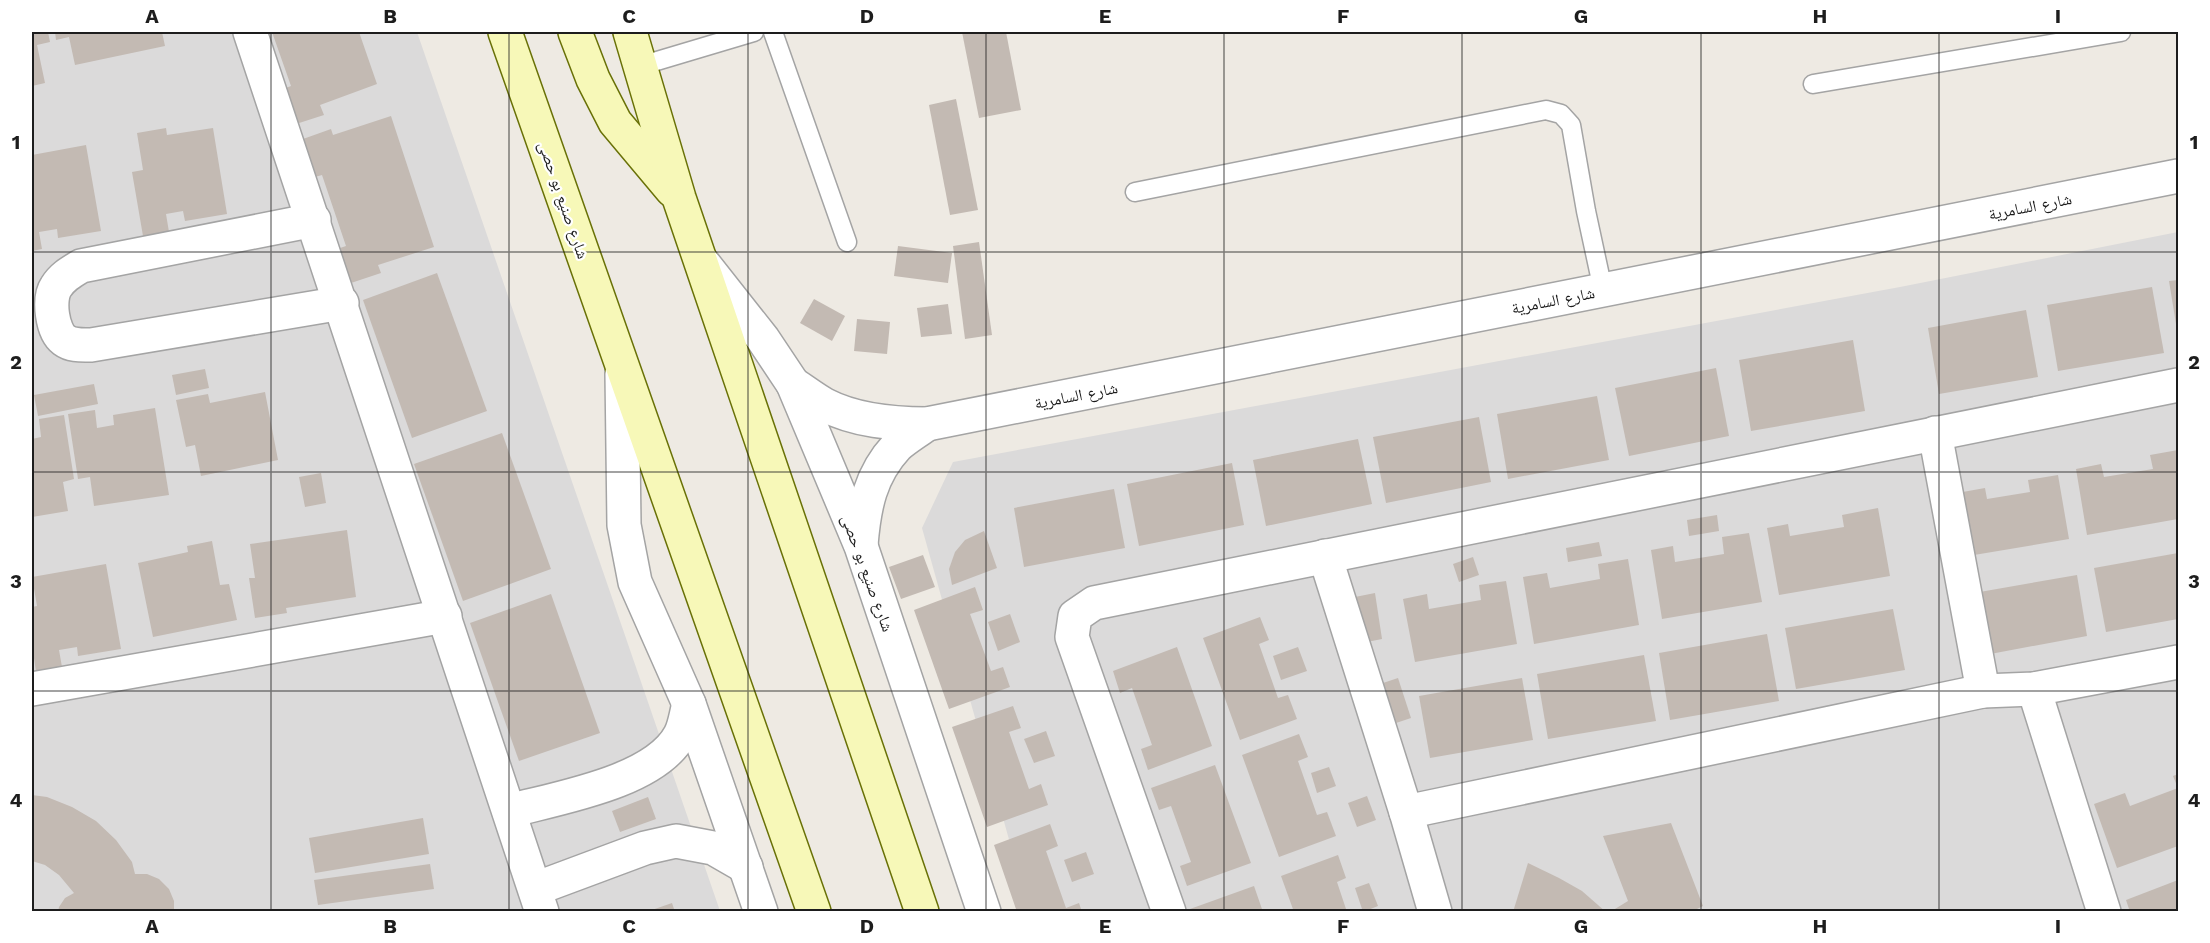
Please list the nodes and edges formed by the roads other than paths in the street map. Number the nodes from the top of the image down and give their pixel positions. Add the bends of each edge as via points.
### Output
1 (250, 32) edge
2 (505, 32) edge
3 (575, 32) edge
4 (630, 32) edge
5 (754, 32) edge
6 (772, 32) edge
7 (2121, 32) edge
8 (640, 66) junction
9 (1813, 84) dead end
10 (2178, 176) edge
11 (1135, 192) dead end
12 (680, 198) junction
13 (314, 220) junction
14 (847, 242) dead end
15 (701, 261) junction
16 (1604, 290) junction
17 (342, 303) junction
18 (622, 368) junction
19 (793, 384) junction
20 (2178, 385) edge
21 (927, 424) junction
22 (1935, 433) junction
23 (861, 546) junction
24 (1325, 556) junction
25 (445, 616) junction
26 (2178, 662) edge
27 (32, 689) edge
28 (2034, 689) junction
29 (1983, 691) junction
30 (689, 704) junction
31 (509, 811) junction
32 (1406, 812) junction
33 (746, 867) junction
34 (539, 900) edge
35 (761, 912) edge
36 (814, 912) edge
37 (922, 912) edge
38 (984, 912) edge
39 (1169, 912) edge
40 (1434, 912) edge
41 (2104, 912) edge

1 - 13 street
2 - 18 street, شارع صنيع بو حصى
3 - 12 street via 615,122
4 - 8 street, شارع صنيع بو حصى
5 - 8 lane
6 - 14 lane
7 - 9 lane
8 - 12 street, شارع صنيع بو حصى
10 - 16 street, شارع السامرية
11 - 16 lane via 1546,110 1561,114 1571,125
12 - 15 street, شارع صنيع بو حصى
13 - 17 street
13 - 17 street via 81,266 64,276 54,289 56,327 63,339 75,345 91,345
15 - 19 street, شارع صنيع بو حصى
15 - 37 street, شارع صنيع بو حصى
16 - 21 street, شارع السامرية
17 - 25 street
18 - 30 street, شارع صنيع بو حصى via 624,525 629,558 643,603
18 - 36 street, شارع صنيع بو حصى
19 - 21 street, شارع السامرية via 827,406 859,417 893,424
19 - 23 street, شارع صنيع بو حصى
20 - 22 street
21 - 23 street, شارع السامرية via 898,446 876,475 864,509
22 - 24 street
22 - 29 street
23 - 38 street, شارع صنيع بو حصى
24 - 32 street
24 - 39 street via 1094,603 1075,616 1072,638
25 - 27 street
25 - 31 street
26 - 28 street
28 - 29 street
28 - 41 street
29 - 32 street
30 - 31 street via 680,736 655,763 618,781
30 - 33 street, شارع صنيع بو حصى
31 - 34 street
32 - 40 street
33 - 34 street via 712,848 675,841 645,848
33 - 35 street, شارع صنيع بو حصى

